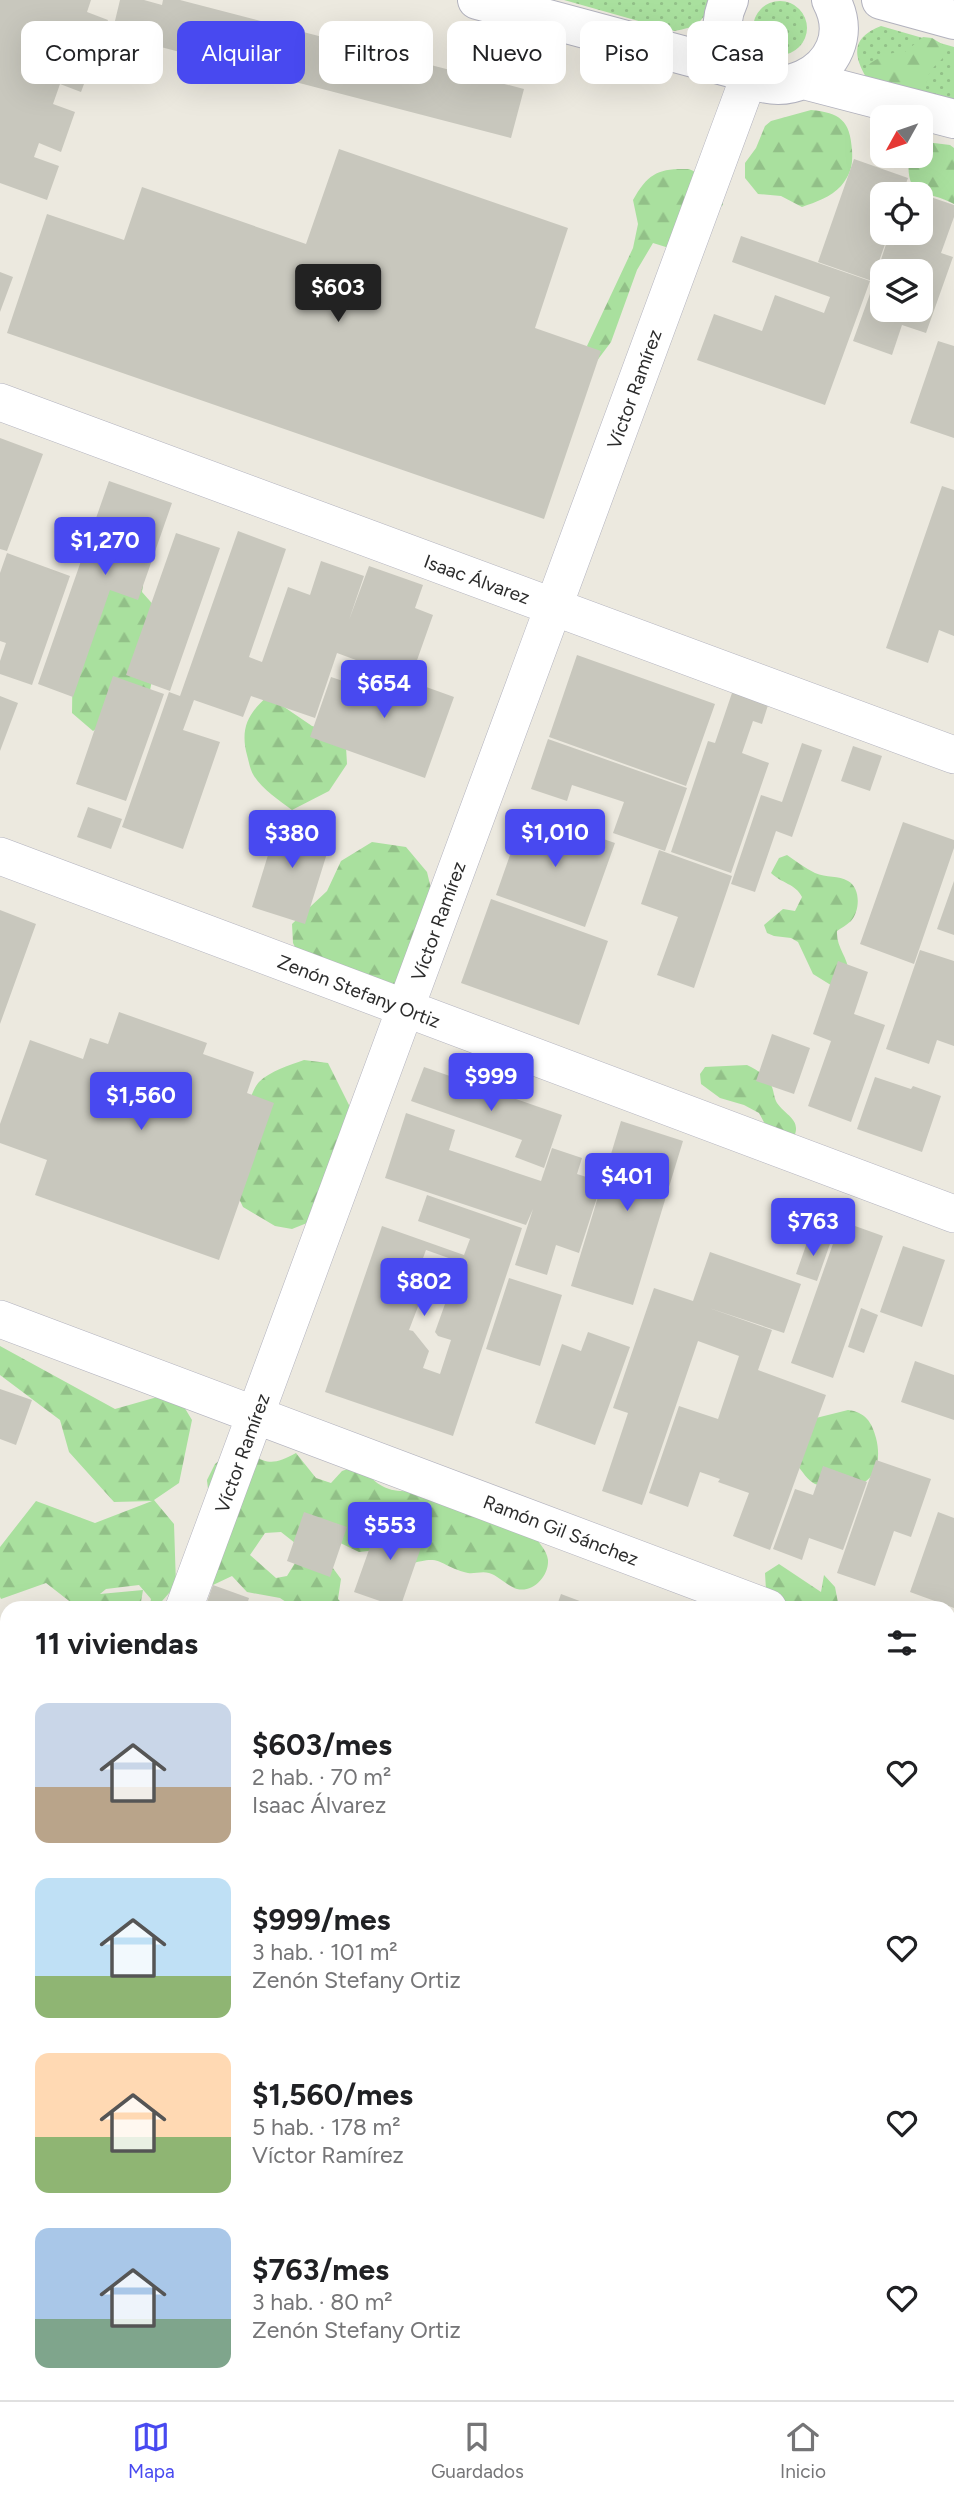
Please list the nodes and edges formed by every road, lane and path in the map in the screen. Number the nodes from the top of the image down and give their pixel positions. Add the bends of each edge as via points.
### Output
1 (477, 0) edge
2 (729, 0) edge
3 (831, 0) edge
4 (881, 0) edge
5 (954, 20) edge
6 (723, 21) edge
7 (687, 58) edge
8 (804, 80) junction
9 (742, 84) edge
10 (769, 84) edge
11 (954, 119) edge
12 (0, 402) edge
13 (554, 607) junction
14 (954, 755) edge
15 (0, 856) edge
16 (406, 1008) junction
17 (954, 1214) edge
18 (0, 1319) edge
19 (256, 1415) junction
20 (716, 1599) edge
21 (187, 1601) edge

1 - 7 main road
2 - 6 main road
3 - 8 main road via 838,23 835,48 821,69
4 - 5 main road
8 - 10 main road
8 - 11 main road
9 - 13 street, Víctor Ramírez
12 - 13 street, Isaac Álvarez
13 - 14 street, Isaac Álvarez
13 - 16 street, Víctor Ramírez
15 - 16 street, Zenón Stefany Ortiz
16 - 17 street, Zenón Stefany Ortiz
16 - 19 street, Víctor Ramírez
18 - 19 street, Ramón Gil Sánchez
19 - 20 street, Ramón Gil Sánchez
19 - 21 street, Víctor Ramírez

